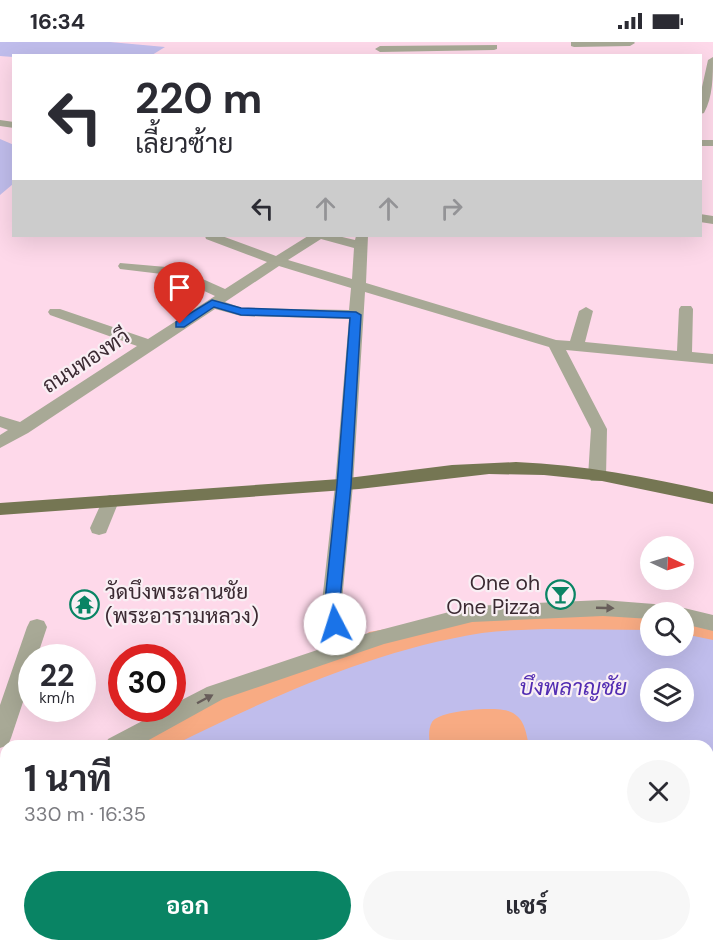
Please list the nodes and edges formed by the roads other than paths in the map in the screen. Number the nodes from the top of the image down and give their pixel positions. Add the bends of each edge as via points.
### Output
1 (574, 43) edge
2 (630, 43) edge
3 (494, 48) edge
4 (379, 49) edge
5 (713, 60) edge
6 (707, 80) edge
7 (702, 108) edge
8 (214, 237) edge
9 (314, 237) edge
10 (332, 237) edge
11 (362, 241) edge
12 (276, 261) junction
13 (125, 266) dead end
14 (358, 287) junction
15 (218, 299) junction
16 (686, 309) dead end
17 (586, 311) dead end
18 (54, 312) dead end
19 (356, 315) junction
20 (555, 344) junction
21 (149, 345) junction
22 (576, 346) junction
23 (684, 356) junction
24 (713, 359) edge
25 (0, 421) edge
26 (22, 429) junction
27 (0, 443) edge
28 (597, 477) junction
29 (344, 485) junction
30 (713, 498) edge
31 (110, 501) junction
32 (0, 509) edge
33 (99, 528) dead end
34 (640, 611) edge
35 (694, 618) edge
36 (713, 623) edge
37 (37, 627) dead end
38 (357, 643) junction
39 (0, 738) edge
40 (127, 740) edge

1 - 2 street
3 - 4 street
5 - 6 street
6 - 7 street
8 - 12 street
9 - 12 street, ถนนทองทวี
10 - 11 street
11 - 14 street
12 - 14 street
12 - 15 street, ถนนทองทวี
13 - 15 street via 173,271
14 - 19 street
14 - 20 street
15 - 19 street via 241,312
15 - 21 street, ถนนทองทวี
16 - 23 street
17 - 22 street
18 - 21 street
19 - 29 street
20 - 22 street
20 - 28 street via 599,429
21 - 26 street, ถนนทองทวี
22 - 23 street
23 - 24 street
25 - 26 street
26 - 27 street, ถนนทองทวี
28 - 29 main road via 489,468
28 - 30 main road
29 - 31 main road
29 - 38 street via 331,611 335,624
31 - 32 main road
31 - 33 street
38 -> 34 street via 472,614 603,608
35 - 36 street
37 - 39 street
40 -> 38 street via 215,693

